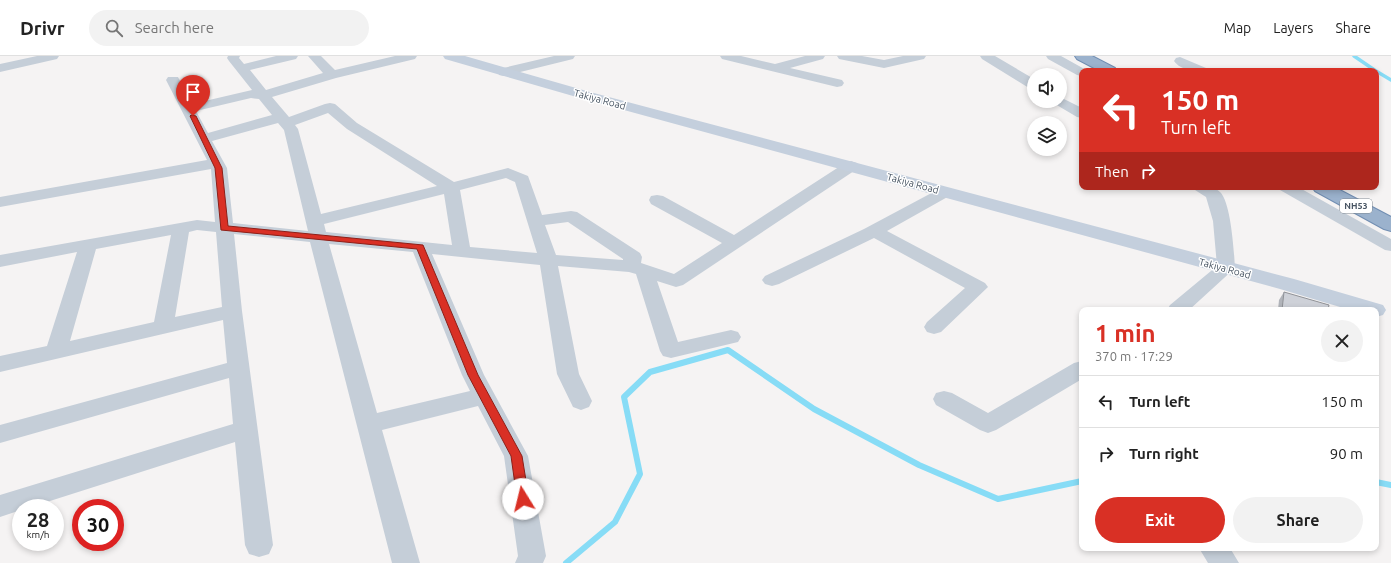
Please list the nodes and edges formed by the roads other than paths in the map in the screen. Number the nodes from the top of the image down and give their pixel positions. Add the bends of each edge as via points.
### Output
1 (53, 56) edge
2 (292, 56) edge
3 (314, 56) edge
4 (411, 56) edge
5 (450, 56) edge
6 (569, 56) edge
7 (726, 56) edge
8 (819, 56) edge
9 (843, 56) edge
10 (920, 56) edge
11 (986, 56) edge
12 (1052, 56) edge
13 (1082, 56) edge
14 (1180, 61) dead end
15 (238, 62) edge
16 (0, 68) edge
17 (776, 68) junction
18 (1104, 68) edge
19 (1195, 68) edge
20 (1079, 70) edge
21 (351, 71) junction
22 (504, 72) junction
23 (332, 75) junction
24 (369, 78) dead end
25 (173, 80) dead end
26 (1027, 81) edge
27 (837, 83) dead end
28 (263, 95) junction
29 (1067, 105) edge
30 (189, 109) junction
31 (1079, 112) edge
32 (284, 120) junction
33 (204, 139) junction
34 (216, 163) junction
35 (851, 166) junction
36 (451, 188) junction
37 (1206, 190) edge
38 (1291, 190) edge
39 (1326, 190) edge
40 (945, 192) junction
41 (657, 200) dead end
42 (0, 202) edge
43 (535, 221) junction
44 (1391, 226) edge
45 (181, 228) junction
46 (224, 228) junction
47 (316, 229) junction
48 (874, 231) junction
49 (734, 243) junction
50 (88, 245) junction
51 (1391, 246) edge
52 (420, 247) junction
53 (462, 251) junction
54 (548, 260) junction
55 (0, 261) edge
56 (637, 268) junction
57 (1226, 268) junction
58 (772, 280) dead end
59 (1180, 307) edge
60 (1365, 307) edge
61 (232, 311) junction
62 (1379, 311) edge
63 (1391, 315) edge
64 (163, 327) junction
65 (934, 327) dead end
66 (731, 337) dead end
67 (56, 352) junction
68 (0, 364) edge
69 (238, 368) junction
70 (1079, 371) edge
71 (484, 396) junction
72 (944, 399) dead end
73 (581, 401) dead end
74 (369, 424) junction
75 (246, 430) junction
76 (0, 434) edge
77 (0, 506) edge
78 (259, 545) dead end
79 (1215, 551) edge
80 (406, 563) edge
81 (529, 563) edge
82 (1225, 563) edge

1 - 16 street
2 - 15 street
3 - 23 street
4 - 21 street
5 - 22 main road, Takiya Road
6 - 22 street
7 - 17 street
8 - 17 street
9 - 10 street via 884,64
11 - 26 street
12 - 20 street
13 - 18 highway
14 - 19 street
15 - 28 street
17 - 27 street
21 - 23 street
21 - 24 street
22 - 35 main road, Takiya Road
23 - 28 street
25 - 30 street
28 - 30 street via 251,94
28 - 32 street
29 - 31 street
30 - 33 street
32 - 33 street
32 - 36 street via 330,107 352,126
32 - 47 street via 291,129
33 - 34 street
34 - 42 street
34 - 46 street via 219,168
35 - 40 main road, Takiya Road
35 - 49 street
36 - 43 street via 508,173 522,179
36 - 47 street
36 - 53 street
37 - 57 street via 1214,195 1222,221
38 - 51 street
39 - 44 highway, NH53
40 - 48 street
40 - 57 main road, Takiya Road
41 - 49 street
43 - 54 street
43 - 56 street via 571,216 634,257
45 - 46 street via 197,225
45 - 50 street
45 - 64 street
46 - 47 street
46 - 61 street
47 - 52 street
47 - 74 street
48 - 58 street
48 - 65 street via 978,287
49 - 56 street via 676,281
50 - 55 street
50 - 67 street
52 - 53 street
52 - 71 street
53 - 54 street
54 - 56 street
54 - 73 street via 568,374
56 - 66 street via 671,350
57 - 59 street
57 - 60 main road, Takiya Road
61 - 64 street
61 - 69 street
62 - 63 main road, Takiya Road
64 - 67 street
67 - 68 street
69 - 75 street
69 - 76 street
70 - 72 street via 988,424
71 - 74 street
71 - 81 street via 516,456 532,556
74 - 80 street
75 - 77 street
75 - 78 street
79 - 82 street

